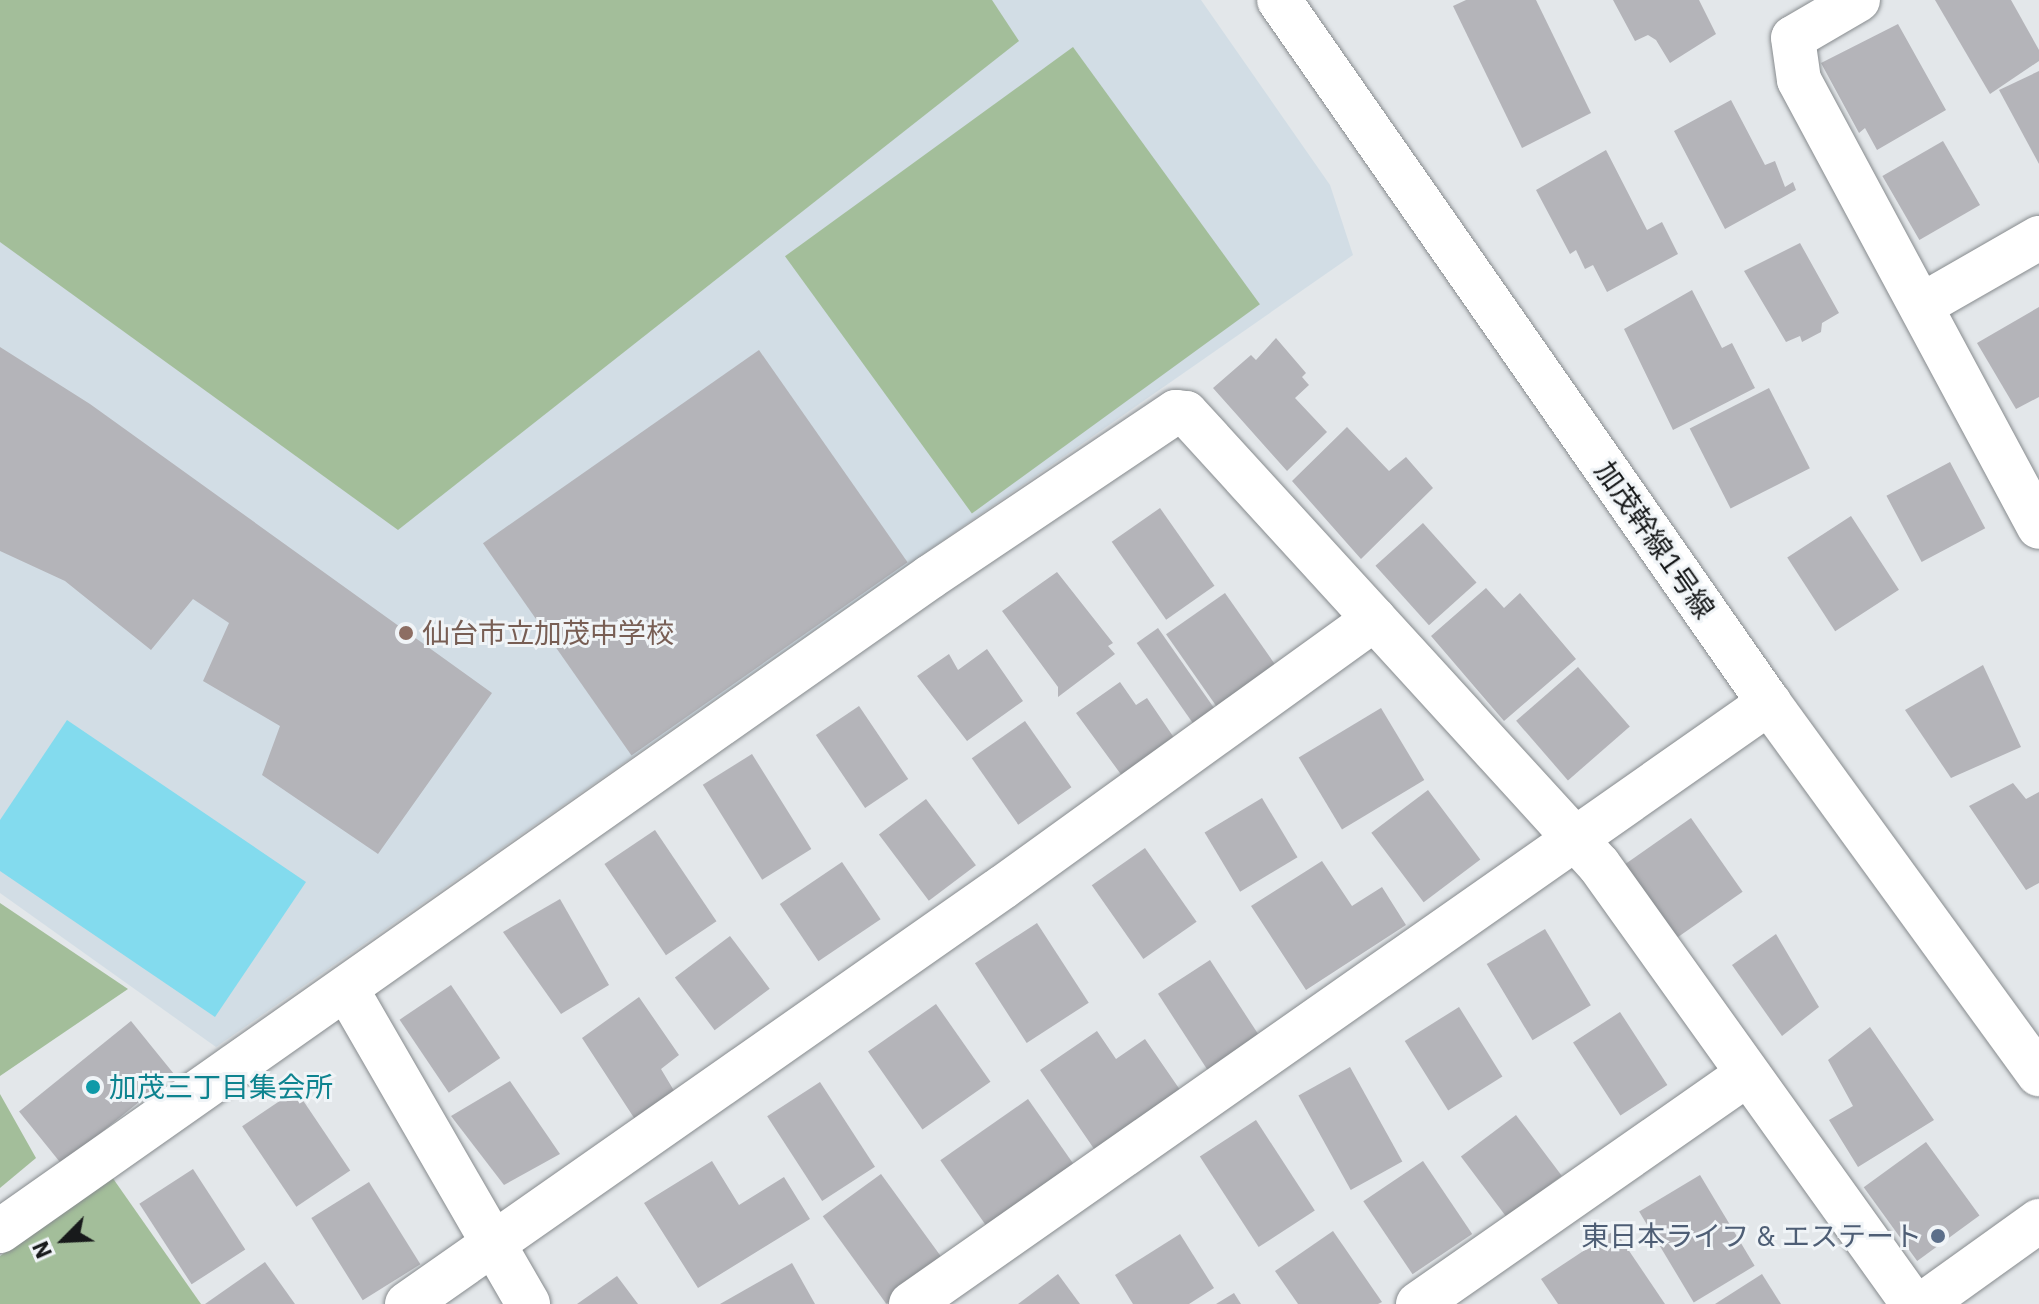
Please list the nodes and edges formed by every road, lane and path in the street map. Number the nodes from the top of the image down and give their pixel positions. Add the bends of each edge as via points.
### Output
1 (1279, 0) edge
2 (1858, 0) edge
3 (2039, 238) edge
4 (1922, 305) junction
5 (2039, 527) edge
6 (1374, 619) junction
7 (1769, 703) junction
8 (1575, 837) junction
9 (347, 990) junction
10 (2039, 1074) edge
11 (1746, 1075) junction
12 (2039, 1221) edge
13 (0, 1231) edge
14 (493, 1245) junction
15 (407, 1304) edge
16 (528, 1304) edge
17 (911, 1304) edge
18 (1418, 1304) edge
19 (1913, 1304) edge
20 (1923, 1304) edge

1 - 7 street, 加茂幹線1号線
2 - 4 street via 1793,38 1799,80
3 - 4 street
4 - 5 street
6 - 8 street
6 - 9 street via 1186,413 1176,412 930,577
6 - 14 street
7 - 8 street
7 - 10 street, 加茂幹線1号線
8 - 11 street
8 - 17 street
9 - 13 street
9 - 14 street
11 - 18 street
11 - 19 street
12 - 20 street
14 - 15 street
14 - 16 street

